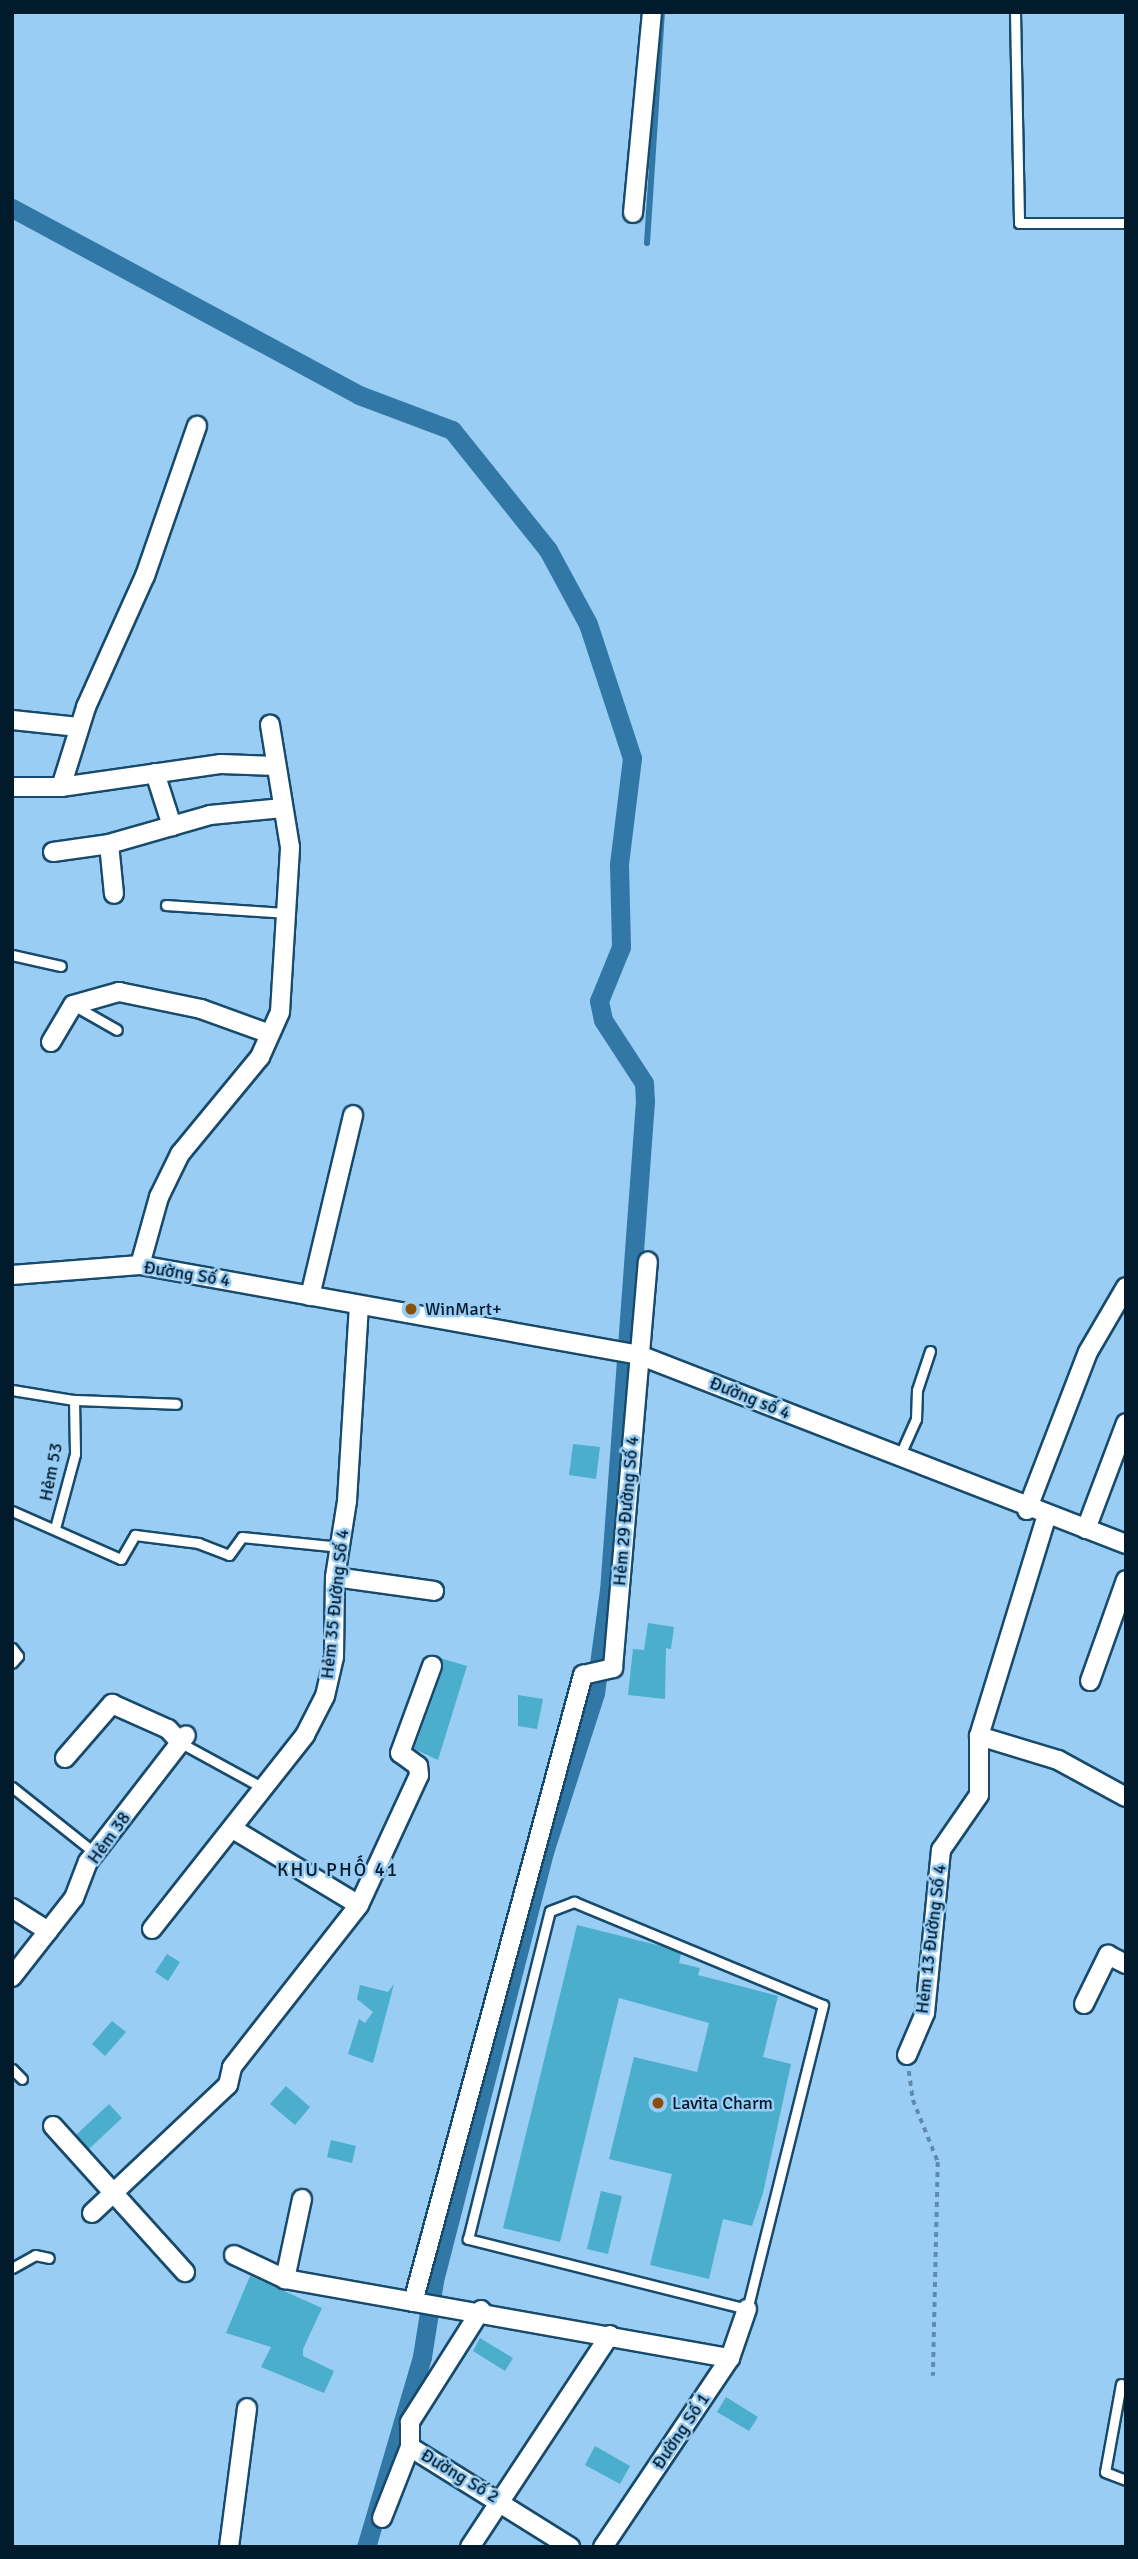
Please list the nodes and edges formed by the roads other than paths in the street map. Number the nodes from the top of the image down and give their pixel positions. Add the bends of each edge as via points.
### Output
1 (652, 12) edge
2 (1015, 12) edge
3 (633, 213) dead end
4 (1126, 223) edge
5 (197, 426) dead end
6 (12, 720) edge
7 (270, 725) dead end
8 (79, 727) junction
9 (276, 766) junction
10 (155, 773) junction
11 (12, 787) edge
12 (61, 787) junction
13 (283, 808) junction
14 (172, 827) junction
15 (109, 844) junction
16 (53, 852) dead end
17 (114, 894) dead end
18 (166, 905) dead end
19 (289, 914) junction
20 (12, 955) edge
21 (61, 966) dead end
22 (73, 1005) junction
23 (117, 1030) dead end
24 (270, 1034) junction
25 (51, 1042) dead end
26 (353, 1115) dead end
27 (648, 1262) dead end
28 (140, 1265) junction
29 (12, 1276) edge
30 (1126, 1287) edge
31 (310, 1296) junction
32 (359, 1307) junction
33 (930, 1350) dead end
34 (639, 1355) junction
35 (12, 1390) edge
36 (74, 1400) junction
37 (176, 1404) dead end
38 (1126, 1423) edge
39 (899, 1457) junction
40 (1027, 1510) junction
41 (12, 1511) edge
42 (1046, 1518) junction
43 (55, 1528) junction
44 (1086, 1529) junction
45 (1126, 1544) edge
46 (340, 1547) junction
47 (335, 1577) junction
48 (1126, 1580) edge
49 (434, 1591) dead end
50 (12, 1648) edge
51 (12, 1662) edge
52 (432, 1666) dead end
53 (1090, 1681) dead end
54 (979, 1736) junction
55 (183, 1739) junction
56 (65, 1758) dead end
57 (12, 1787) edge
58 (265, 1788) junction
59 (1126, 1797) edge
60 (233, 1829) junction
61 (95, 1853) junction
62 (359, 1905) junction
63 (12, 1908) edge
64 (152, 1929) dead end
65 (48, 1931) junction
66 (1126, 1964) edge
67 (12, 1977) edge
68 (1084, 2004) dead end
69 (907, 2055) road end
70 (12, 2069) edge
71 (22, 2079) dead end
72 (53, 2126) dead end
73 (112, 2194) junction
74 (302, 2199) dead end
75 (92, 2213) dead end
76 (234, 2255) dead end
77 (49, 2258) dead end
78 (12, 2268) edge
79 (185, 2272) dead end
80 (285, 2279) junction
81 (413, 2302) junction
82 (747, 2309) junction
83 (481, 2310) junction
84 (610, 2335) junction
85 (730, 2358) junction
86 (1121, 2384) dead end
87 (247, 2408) dead end
88 (410, 2447) junction
89 (1126, 2480) edge
90 (499, 2500) junction
91 (382, 2518) dead end
92 (229, 2547) edge
93 (470, 2547) edge
94 (570, 2547) edge
95 (603, 2547) edge

1 - 3 street
2 - 4 lane via 1019,223
5 - 8 street via 145,576 114,633
6 - 8 street
7 - 9 street
8 - 12 street
9 - 10 street via 221,764
9 - 13 street
10 - 12 street
10 - 14 street
11 - 12 street
13 - 14 street via 210,815
13 - 19 street via 290,847
14 - 15 street
15 - 16 street
15 - 17 street
18 - 19 lane
19 - 24 street via 280,1012
20 - 21 lane
22 - 23 lane
22 - 24 street via 119,992 201,1009
22 - 25 street
24 - 28 street via 260,1057 180,1154 159,1197
26 - 31 street
27 - 34 street, Hẻm 29 Đường Số 4
28 - 29 street, Đường Số 4
28 - 31 street, Đường Số 4
30 - 40 street via 1087,1353
31 - 32 street, Đường Số 4
32 - 34 street, Đường số 4
32 - 46 street, Hẻm 35 Đường Số 4
33 - 39 lane via 917,1390 916,1419
34 - 39 street, Đường số 4
34 - 81 street, Hẻm 29 Đường Số 4 via 613,1668 583,1675
35 - 36 lane
36 - 37 lane
36 - 43 lane, Hẻm 53 via 75,1454
38 - 44 street
39 - 40 street, Đường số 4
40 - 42 street, Đường số 4
41 - 43 lane
42 - 44 street, Đường số 4
42 - 54 street, Hẻm 13 Đường Số 4
43 - 46 lane via 121,1559 135,1535 198,1543 229,1555 242,1538
44 - 45 street, Đường số 4
46 - 47 street, Hẻm 35 Đường Số 4
47 - 49 street
47 - 58 street, Hẻm 35 Đường Số 4 via 334,1657 325,1696 305,1735
48 - 53 street
50 - 51 lane via 18,1656
52 - 62 street via 400,1753 418,1766 419,1774
54 - 59 street via 1058,1760
54 - 69 street, Hẻm 13 Đường Số 4 via 979,1795 940,1850 925,2013
55 - 56 street via 111,1704
55 - 58 lane
55 - 61 street, Hẻm 38
57 - 61 lane
58 - 60 street, Hẻm 35 Đường Số 4
60 - 62 street
60 - 64 street, Hẻm 35 Đường Số 4
61 - 65 street, Hẻm 38 via 74,1898
62 - 73 street via 232,2067 228,2085
63 - 65 street
65 - 67 street, Hẻm 38
66 - 68 street via 1108,1955
70 - 71 lane
72 - 73 street
73 - 75 street
73 - 79 street
74 - 80 street
76 - 80 street
77 - 78 lane via 35,2255
80 - 81 street
81 - 83 street
82 - 82 lane via 823,2005 573,1902 551,1911 468,2239
82 - 85 street, Đường Số 1
83 - 84 street
83 - 88 street, Đường Số 2 via 410,2422
84 - 85 street
84 - 90 street
85 - 95 street, Đường Số 1
86 - 89 lane via 1105,2472
87 - 92 street
88 - 90 street, Đường Số 2
88 - 91 street
90 - 93 street
90 - 94 street, Đường Số 2

